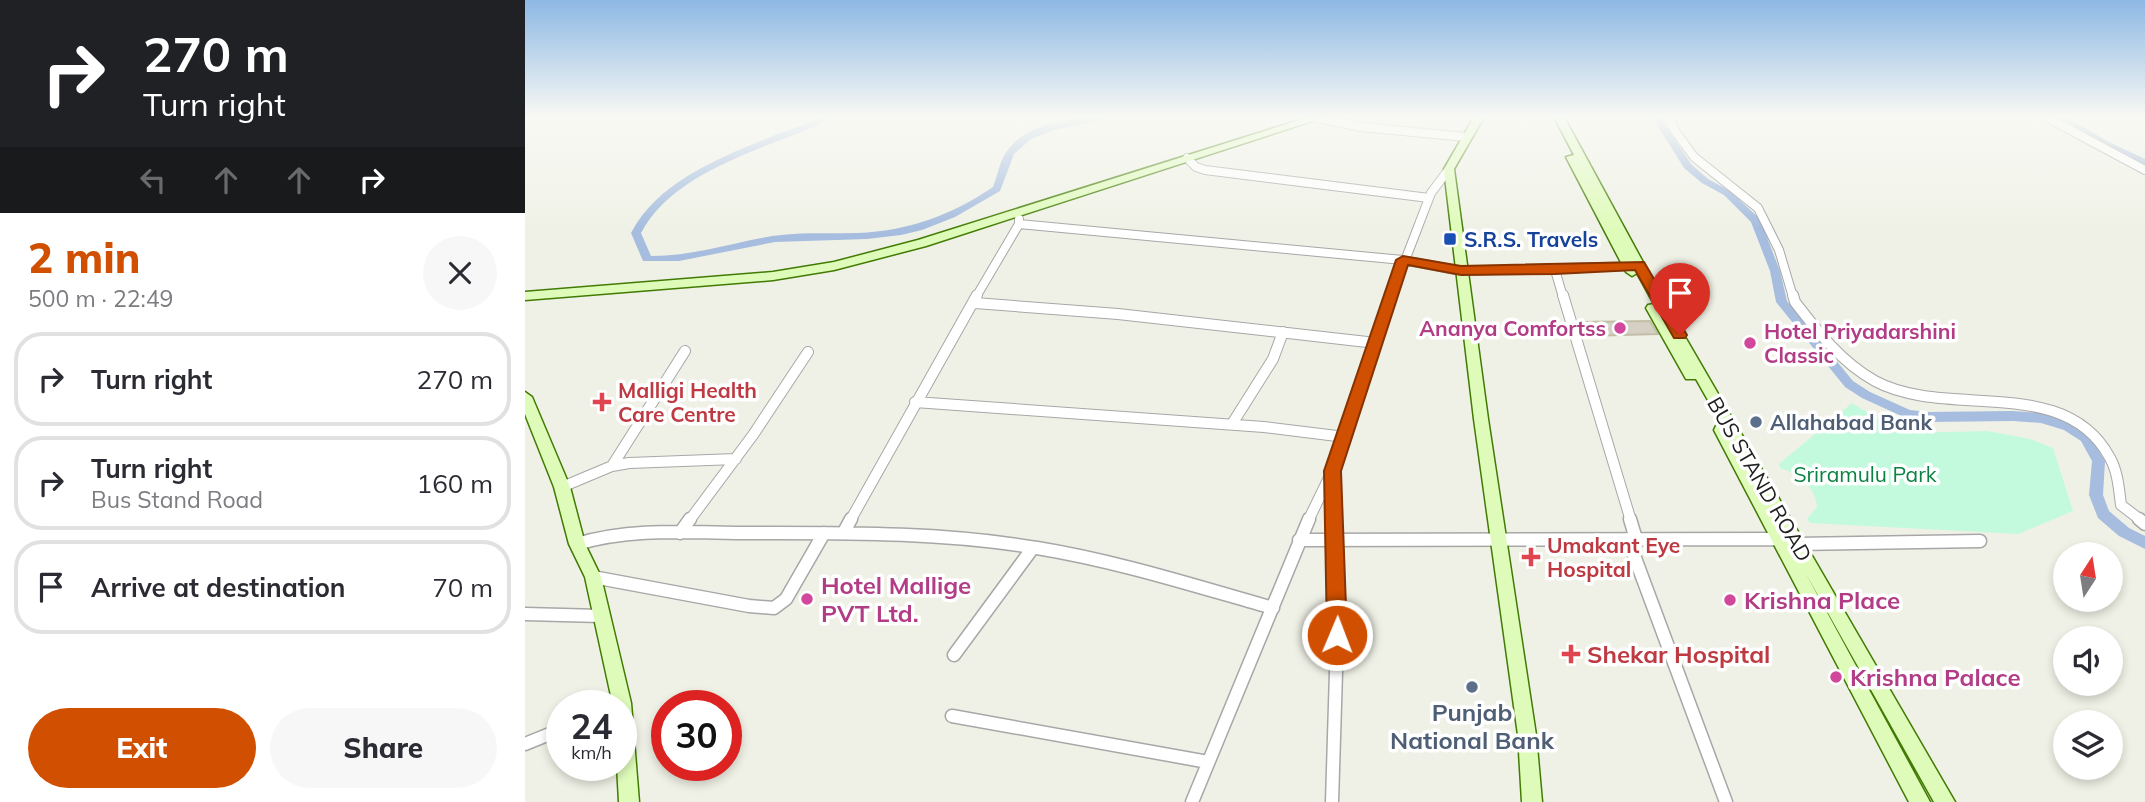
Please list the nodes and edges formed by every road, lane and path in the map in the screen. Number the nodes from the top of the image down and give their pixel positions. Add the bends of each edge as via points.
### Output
1 (1178, 154) edge
2 (1199, 154) edge
3 (1457, 154) edge
4 (1570, 154) edge
5 (1578, 154) edge
6 (1694, 154) edge
7 (2113, 154) edge
8 (1187, 158) junction
9 (1449, 169) junction
10 (2145, 170) edge
11 (1429, 198) junction
12 (1018, 218) junction
13 (1403, 260) junction
14 (1634, 266) junction
15 (1555, 270) junction
16 (1461, 271) junction
17 (525, 294) edge
18 (975, 303) junction
19 (1283, 332) junction
20 (1375, 343) junction
21 (685, 351) dead end
22 (808, 352) dead end
23 (525, 397) edge
24 (915, 402) junction
25 (1232, 425) junction
26 (1345, 437) junction
27 (736, 459) junction
28 (612, 466) junction
29 (1332, 471) junction
30 (562, 487) junction
31 (2145, 524) edge
32 (844, 532) junction
33 (680, 533) junction
34 (824, 533) junction
35 (1498, 538) junction
36 (1335, 539) junction
37 (1632, 539) junction
38 (1780, 539) junction
39 (1299, 540) junction
40 (1980, 541) dead end
41 (577, 544) junction
42 (1797, 544) junction
43 (1031, 549) junction
44 (593, 577) junction
45 (1273, 608) junction
46 (525, 614) edge
47 (601, 616) junction
48 (954, 655) dead end
49 (616, 690) edge
50 (952, 716) dead end
51 (546, 735) edge
52 (525, 744) edge
53 (1208, 762) junction
54 (627, 781) edge
55 (629, 802) edge
56 (1192, 802) edge
57 (1332, 802) edge
58 (1532, 802) edge
59 (1726, 802) edge
60 (1920, 802) edge
61 (1945, 802) edge

1 - 17 street via 859,254 757,271
2 - 8 street
3 - 9 street
4 - 14 street, BUS STAND ROAD
5 - 14 street, BUS STAND ROAD
6 - 31 street via 1758,208 1779,250 1795,302 1837,353 1875,381 1906,393 2031,406 2076,420 2110,458 2121,505
7 - 10 street
8 - 11 street via 1205,170
8 - 12 street
9 - 11 street
9 - 16 street
11 - 13 street
12 - 13 street
12 - 17 street via 822,268 706,283
12 - 18 street
13 - 16 street
13 - 20 street
14 - 15 street
14 - 38 street, BUS STAND ROAD
14 - 42 street, BUS STAND ROAD
15 - 16 street
15 - 37 street
16 - 35 street
18 - 19 street
18 - 24 street
19 - 20 street
19 - 25 street via 1273,359
20 - 26 street
21 - 28 street
22 - 27 street
23 - 30 street
24 - 25 street
24 - 32 street
25 - 26 street
26 - 29 street
27 - 28 street
27 - 33 street
28 - 30 street
29 - 36 street
29 - 39 street
30 - 41 street
32 - 34 street
32 - 43 street
33 - 34 street
33 - 41 street via 602,535
34 - 44 street via 786,599 774,608
35 - 36 street
35 - 37 street
35 - 58 street via 1527,735
36 - 39 street
36 - 57 street via 1338,607
37 - 38 street
37 - 59 street
38 - 42 street
38 - 60 street, BUS STAND ROAD
39 - 45 street
40 - 42 street
41 - 44 street
42 - 61 street, BUS STAND ROAD
43 - 45 street via 1076,555
43 - 48 street
44 - 47 street
45 - 53 street
46 - 47 street
47 - 49 street
50 - 53 street
51 - 52 street
53 - 56 street
54 - 55 street

